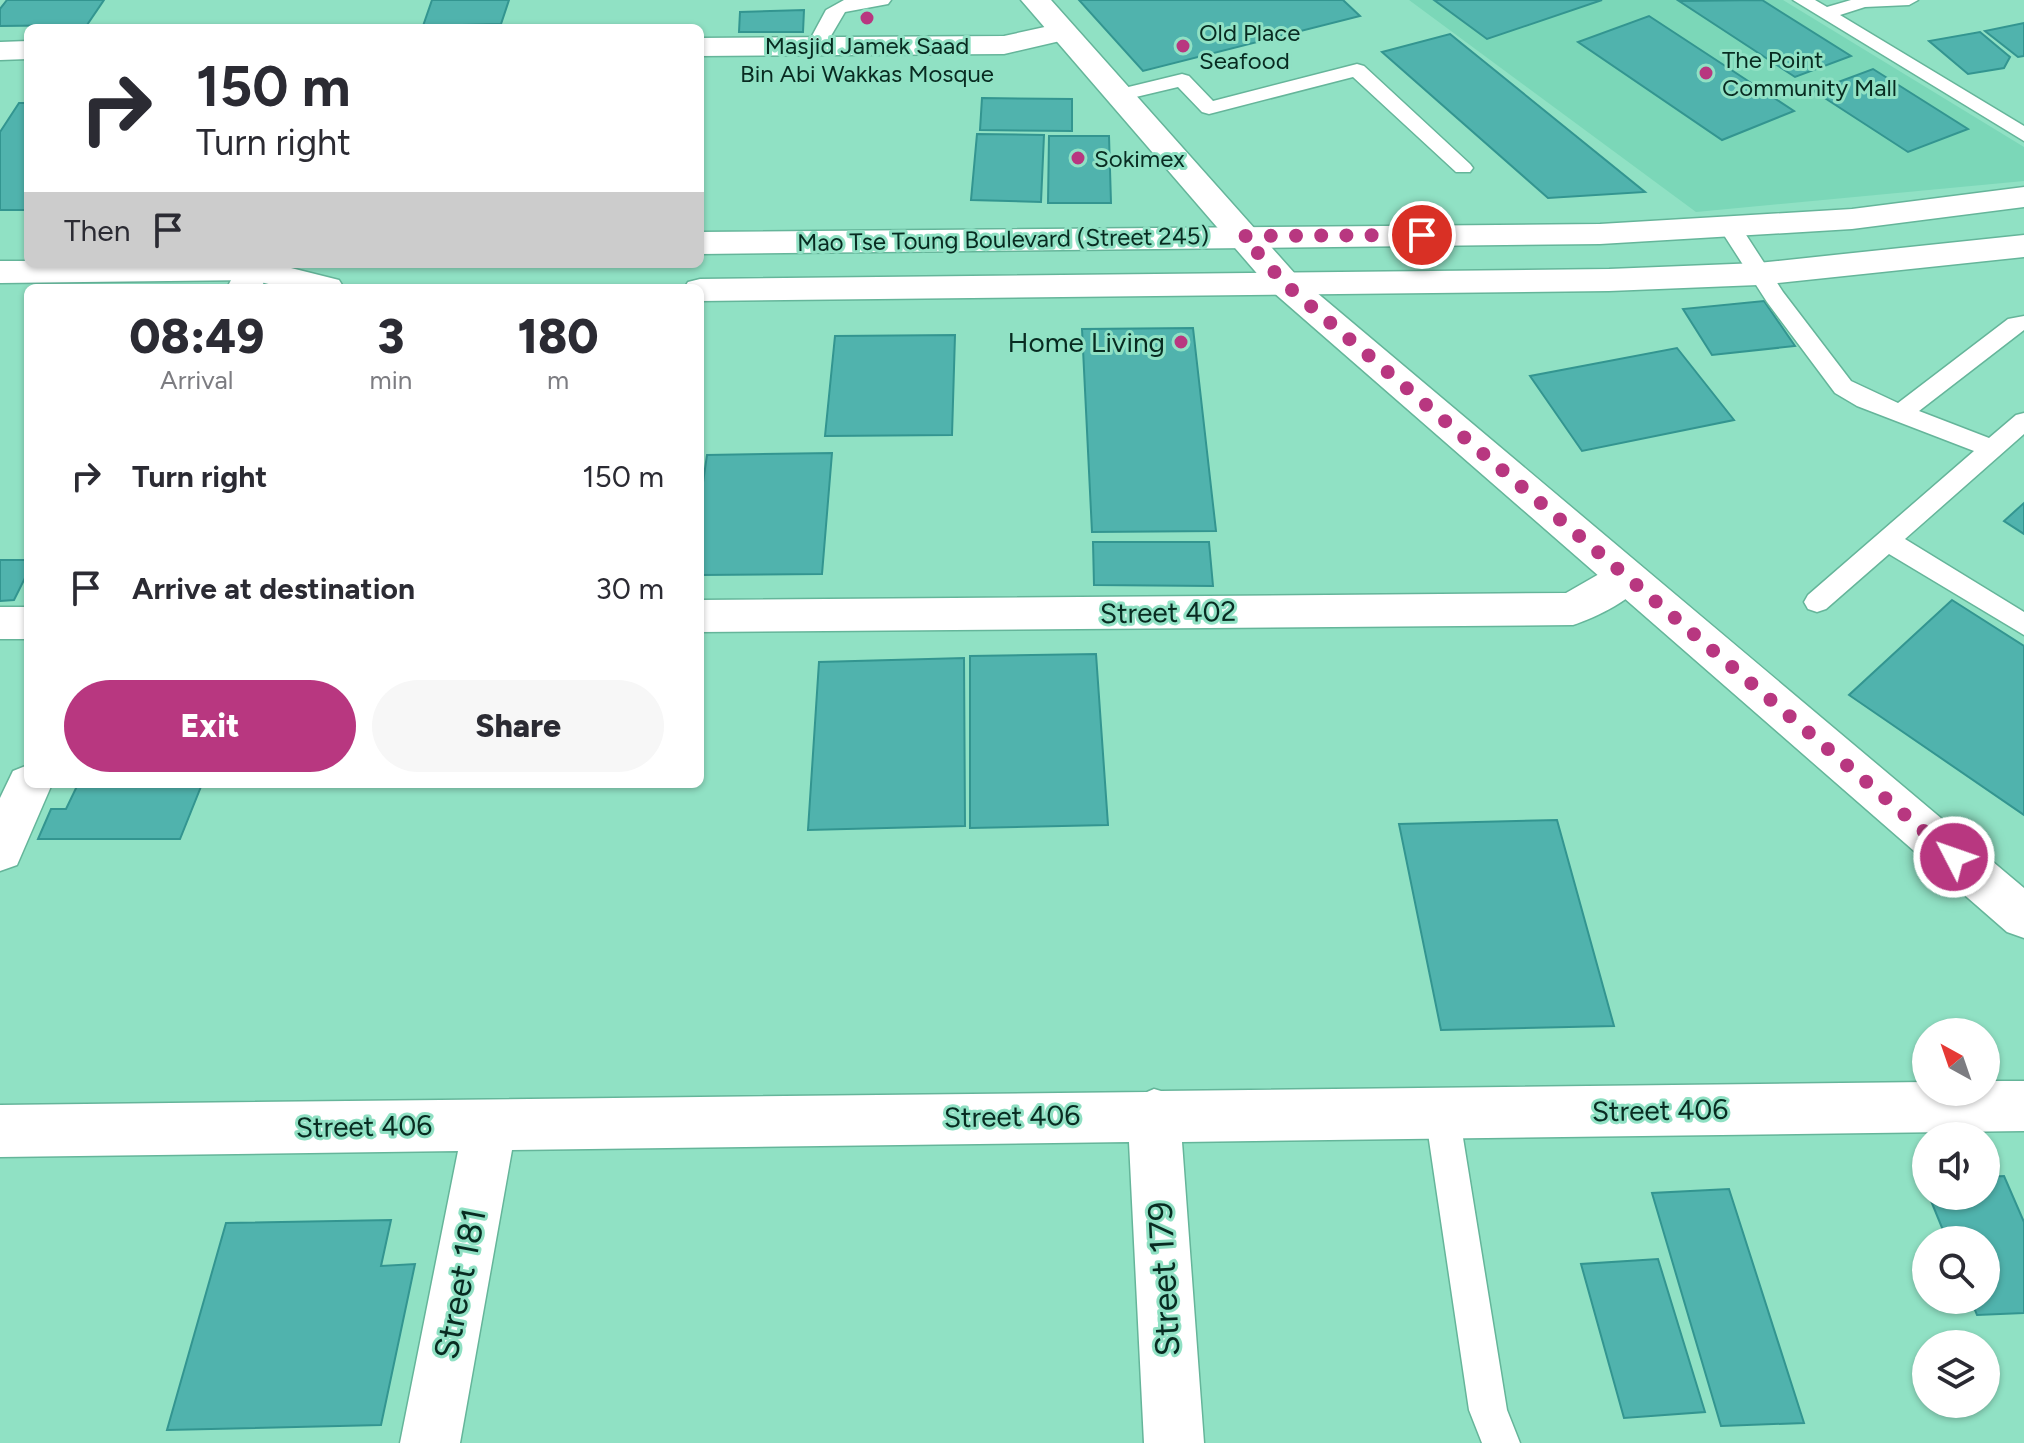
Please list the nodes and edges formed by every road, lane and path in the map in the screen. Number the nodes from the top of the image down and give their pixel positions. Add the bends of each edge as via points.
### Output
1 (882, 0) edge
2 (1035, 0) edge
3 (1802, 0) edge
4 (1909, 0) edge
5 (1825, 14) junction
6 (1063, 32) junction
7 (704, 47) edge
8 (815, 47) junction
9 (24, 50) edge
10 (0, 51) edge
11 (1119, 95) junction
12 (2024, 134) edge
13 (1463, 168) dead end
14 (2024, 197) edge
15 (1731, 229) junction
16 (1243, 236) junction
17 (855, 241) junction
18 (704, 243) edge
19 (2024, 246) edge
20 (0, 272) edge
21 (258, 274) edge
22 (1758, 274) junction
23 (307, 284) edge
24 (1285, 284) junction
25 (851, 288) junction
26 (704, 290) edge
27 (2024, 323) edge
28 (1901, 413) junction
29 (2024, 421) edge
30 (1992, 448) junction
31 (1887, 540) junction
32 (1627, 577) junction
33 (1817, 602) dead end
34 (704, 616) edge
35 (0, 623) edge
36 (24, 623) edge
37 (2024, 625) edge
38 (27, 788) edge
39 (0, 851) edge
40 (2024, 917) edge
41 (2024, 1106) edge
42 (1442, 1113) junction
43 (1154, 1114) junction
44 (490, 1124) junction
45 (0, 1131) edge
46 (430, 1443) edge
47 (1174, 1443) edge
48 (1501, 1443) edge

1 - 8 lane via 843,4 831,13
2 - 6 street
3 - 5 lane
4 - 5 lane via 1863,2
5 - 12 lane
6 - 8 street via 1004,45
6 - 11 street
7 - 8 street
9 - 10 street
11 - 13 lane via 1182,80 1209,108 1357,70
11 - 16 street
14 - 15 street, Mao Tse Toung Boulevard (Street 245)
15 - 16 street, Mao Tse Toung Boulevard (Street 245)
15 - 22 lane
16 - 17 street, Mao Tse Toung Boulevard (Street 245)
16 - 24 street
17 - 18 street, Mao Tse Toung Boulevard (Street 245)
17 - 25 street
19 - 22 street, Mao Tse Toung Boulevard (Street 245)
20 - 21 street
21 - 23 street
22 - 24 street, Mao Tse Toung Boulevard (Street 245)
22 - 28 lane via 1843,387
24 - 25 street, Mao Tse Toung Boulevard (Street 245)
24 - 32 street
25 - 26 street, Mao Tse Toung Boulevard (Street 245)
27 - 28 lane
28 - 30 lane
29 - 30 lane
30 - 31 lane
31 - 33 lane
31 - 37 lane
32 - 34 street, Street 402 via 1573,609
32 - 40 street
35 - 36 street
38 - 39 street
41 - 42 street, Street 406
42 - 43 street, Street 406
42 - 48 lane via 1488,1410
43 - 44 street, Street 406
43 - 47 street, Street 179
44 - 45 street, Street 406
44 - 46 street, Street 181

